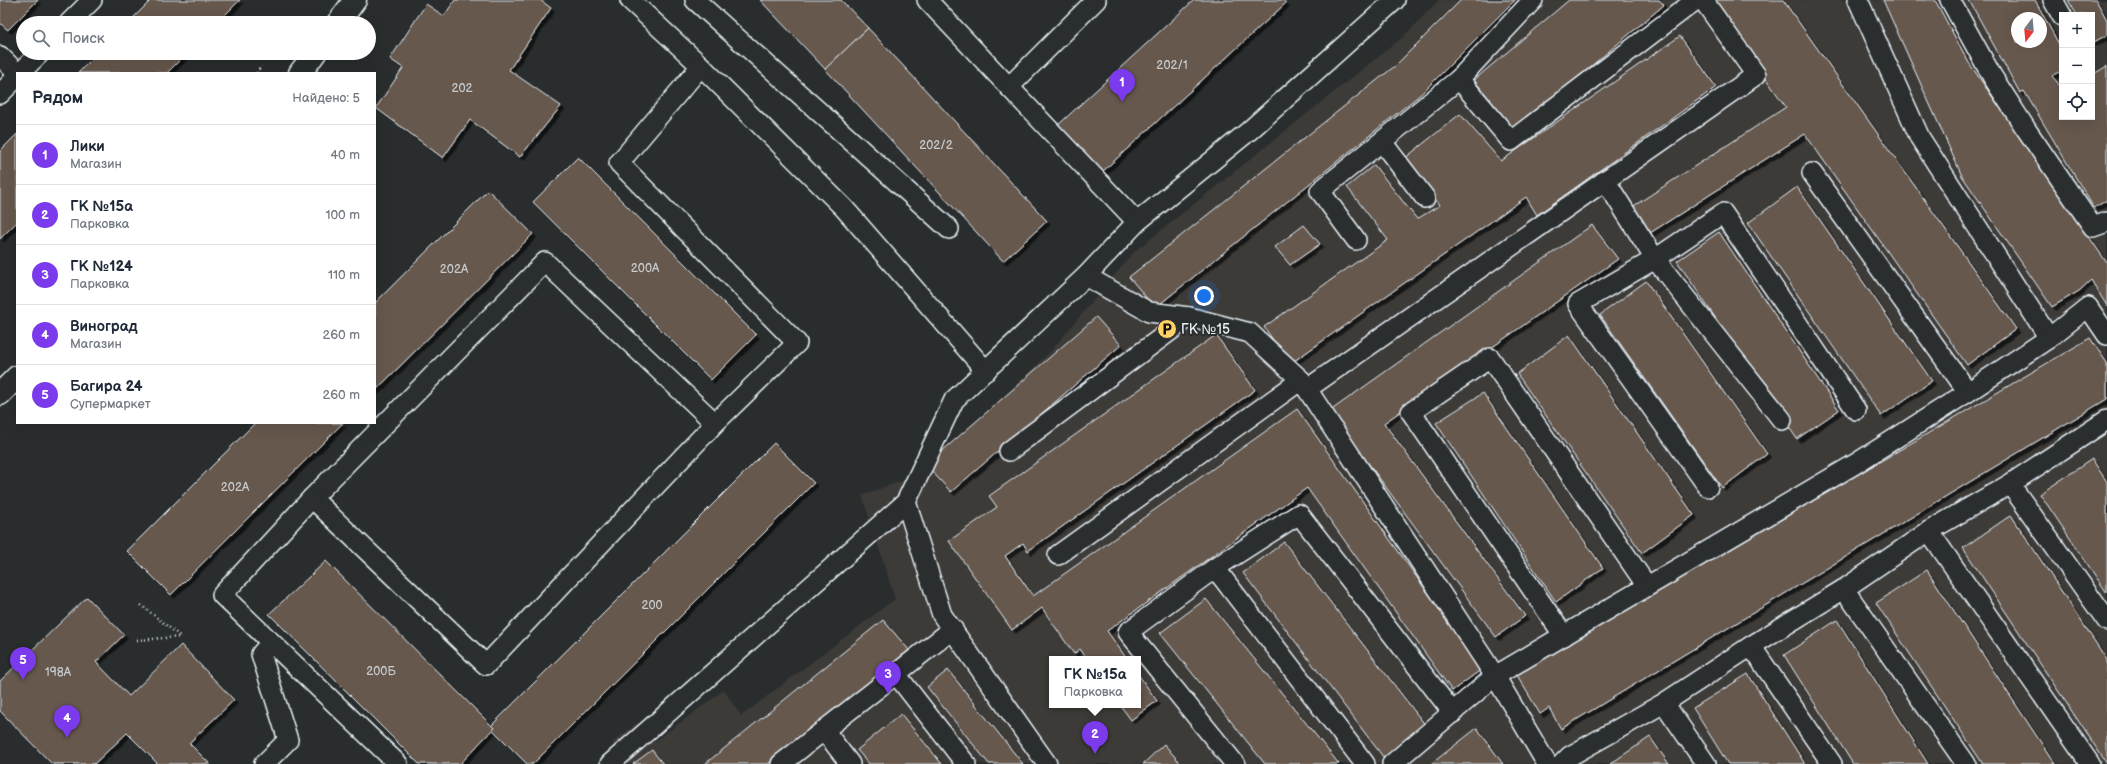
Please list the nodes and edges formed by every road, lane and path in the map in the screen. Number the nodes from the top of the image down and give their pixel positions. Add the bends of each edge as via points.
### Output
1 (92, 0) edge
2 (355, 0) edge
3 (630, 0) edge
4 (695, 0) edge
5 (927, 0) edge
6 (1096, 0) edge
7 (1395, 0) edge
8 (1533, 0) edge
9 (1696, 0) edge
10 (1703, 0) edge
11 (1858, 0) edge
12 (1950, 0) edge
13 (2053, 0) edge
14 (2060, 12) edge
15 (77, 16) edge
16 (343, 16) edge
17 (0, 56) edge
18 (33, 60) edge
19 (310, 60) edge
20 (261, 66) dead end
21 (701, 66) junction
22 (16, 72) edge
23 (21, 72) edge
24 (257, 72) edge
25 (301, 72) edge
26 (16, 77) edge
27 (1460, 79) junction
28 (1009, 87) junction
29 (0, 94) edge
30 (1382, 142) junction
31 (1812, 174) dead end
32 (1605, 180) junction
33 (1425, 198) dead end
34 (1137, 222) junction
35 (2107, 222) edge
36 (949, 229) dead end
37 (1356, 240) dead end
38 (1655, 259) junction
39 (1086, 276) junction
40 (1189, 317) junction
41 (2107, 335) edge
42 (2049, 338) junction
43 (986, 371) junction
44 (16, 378) edge
45 (1304, 384) junction
46 (1968, 392) junction
47 (0, 394) edge
48 (1856, 410) dead end
49 (1782, 420) dead end
50 (715, 423) junction
51 (2105, 426) edge
52 (1009, 451) dead end
53 (2010, 484) junction
54 (1708, 487) dead end
55 (312, 498) junction
56 (906, 502) junction
57 (1930, 531) junction
58 (1058, 556) dead end
59 (1215, 568) junction
60 (1647, 586) junction
61 (1844, 590) junction
62 (142, 605) dead end
63 (2107, 621) edge
64 (953, 629) junction
65 (1564, 636) junction
66 (137, 640) dead end
67 (271, 642) junction
68 (1751, 646) junction
69 (896, 674) junction
70 (1495, 676) junction
71 (1664, 704) junction
72 (1453, 713) junction
73 (824, 730) junction
74 (1569, 762) edge
75 (264, 764) edge
76 (398, 764) edge
77 (610, 764) edge
78 (781, 764) edge
79 (850, 764) edge
80 (966, 764) edge
81 (1047, 764) edge
82 (1236, 764) edge
83 (1365, 764) edge
84 (1392, 764) edge
85 (1547, 764) edge
86 (1706, 764) edge
87 (1832, 764) edge
88 (1966, 764) edge
89 (2090, 764) edge

1 - 15 lane
2 - 16 street
3 - 21 lane
4 - 36 lane
5 - 28 lane
6 - 28 lane
7 - 34 lane via 1249,131
8 - 27 lane
9 - 27 lane via 1512,141
10 - 32 lane via 1756,75
11 - 42 lane via 1920,138
12 - 35 lane via 1992,76 2093,227
13 - 14 lane
17 - 22 lane
18 - 23 lane
19 - 25 street
20 - 24 path
21 - 43 lane via 844,208
21 - 50 lane via 619,163 797,343
26 - 29 lane
27 - 30 lane
28 - 34 lane
30 - 33 lane
30 - 37 lane via 1320,191
31 - 46 lane
32 - 38 lane
32 - 45 lane
34 - 39 lane
38 - 48 lane via 1723,213
38 - 49 lane
38 - 54 lane via 1578,304
39 - 40 lane via 1149,312
39 - 43 lane
40 - 45 lane via 1250,332
40 - 52 lane
41 - 42 lane via 2088,306
42 - 46 lane
43 - 56 lane via 954,400
44 - 47 street
45 - 58 lane
45 - 70 lane
46 - 60 lane via 1804,495
50 - 55 lane via 545,262
50 - 55 lane via 486,665
51 - 53 lane
53 - 57 lane
53 - 63 lane
55 - 67 lane via 222,596
56 - 64 lane via 942,615
56 - 77 lane
57 - 61 lane
57 - 89 lane
59 - 72 lane via 1299,514
59 - 82 lane via 1128,632
59 - 83 lane
60 - 65 lane
60 - 65 lane via 1490,358 1411,412
61 - 68 lane
61 - 88 lane
62 - 66 path via 181,637
64 - 69 lane
64 - 81 lane
65 - 70 lane
67 - 75 lane via 261,654 288,740
67 - 76 lane
68 - 71 lane
68 - 87 lane
69 - 73 lane
69 - 80 lane
70 - 72 lane
70 - 85 lane
71 - 74 lane
71 - 86 lane
72 - 84 lane
73 - 78 lane
73 - 79 lane

